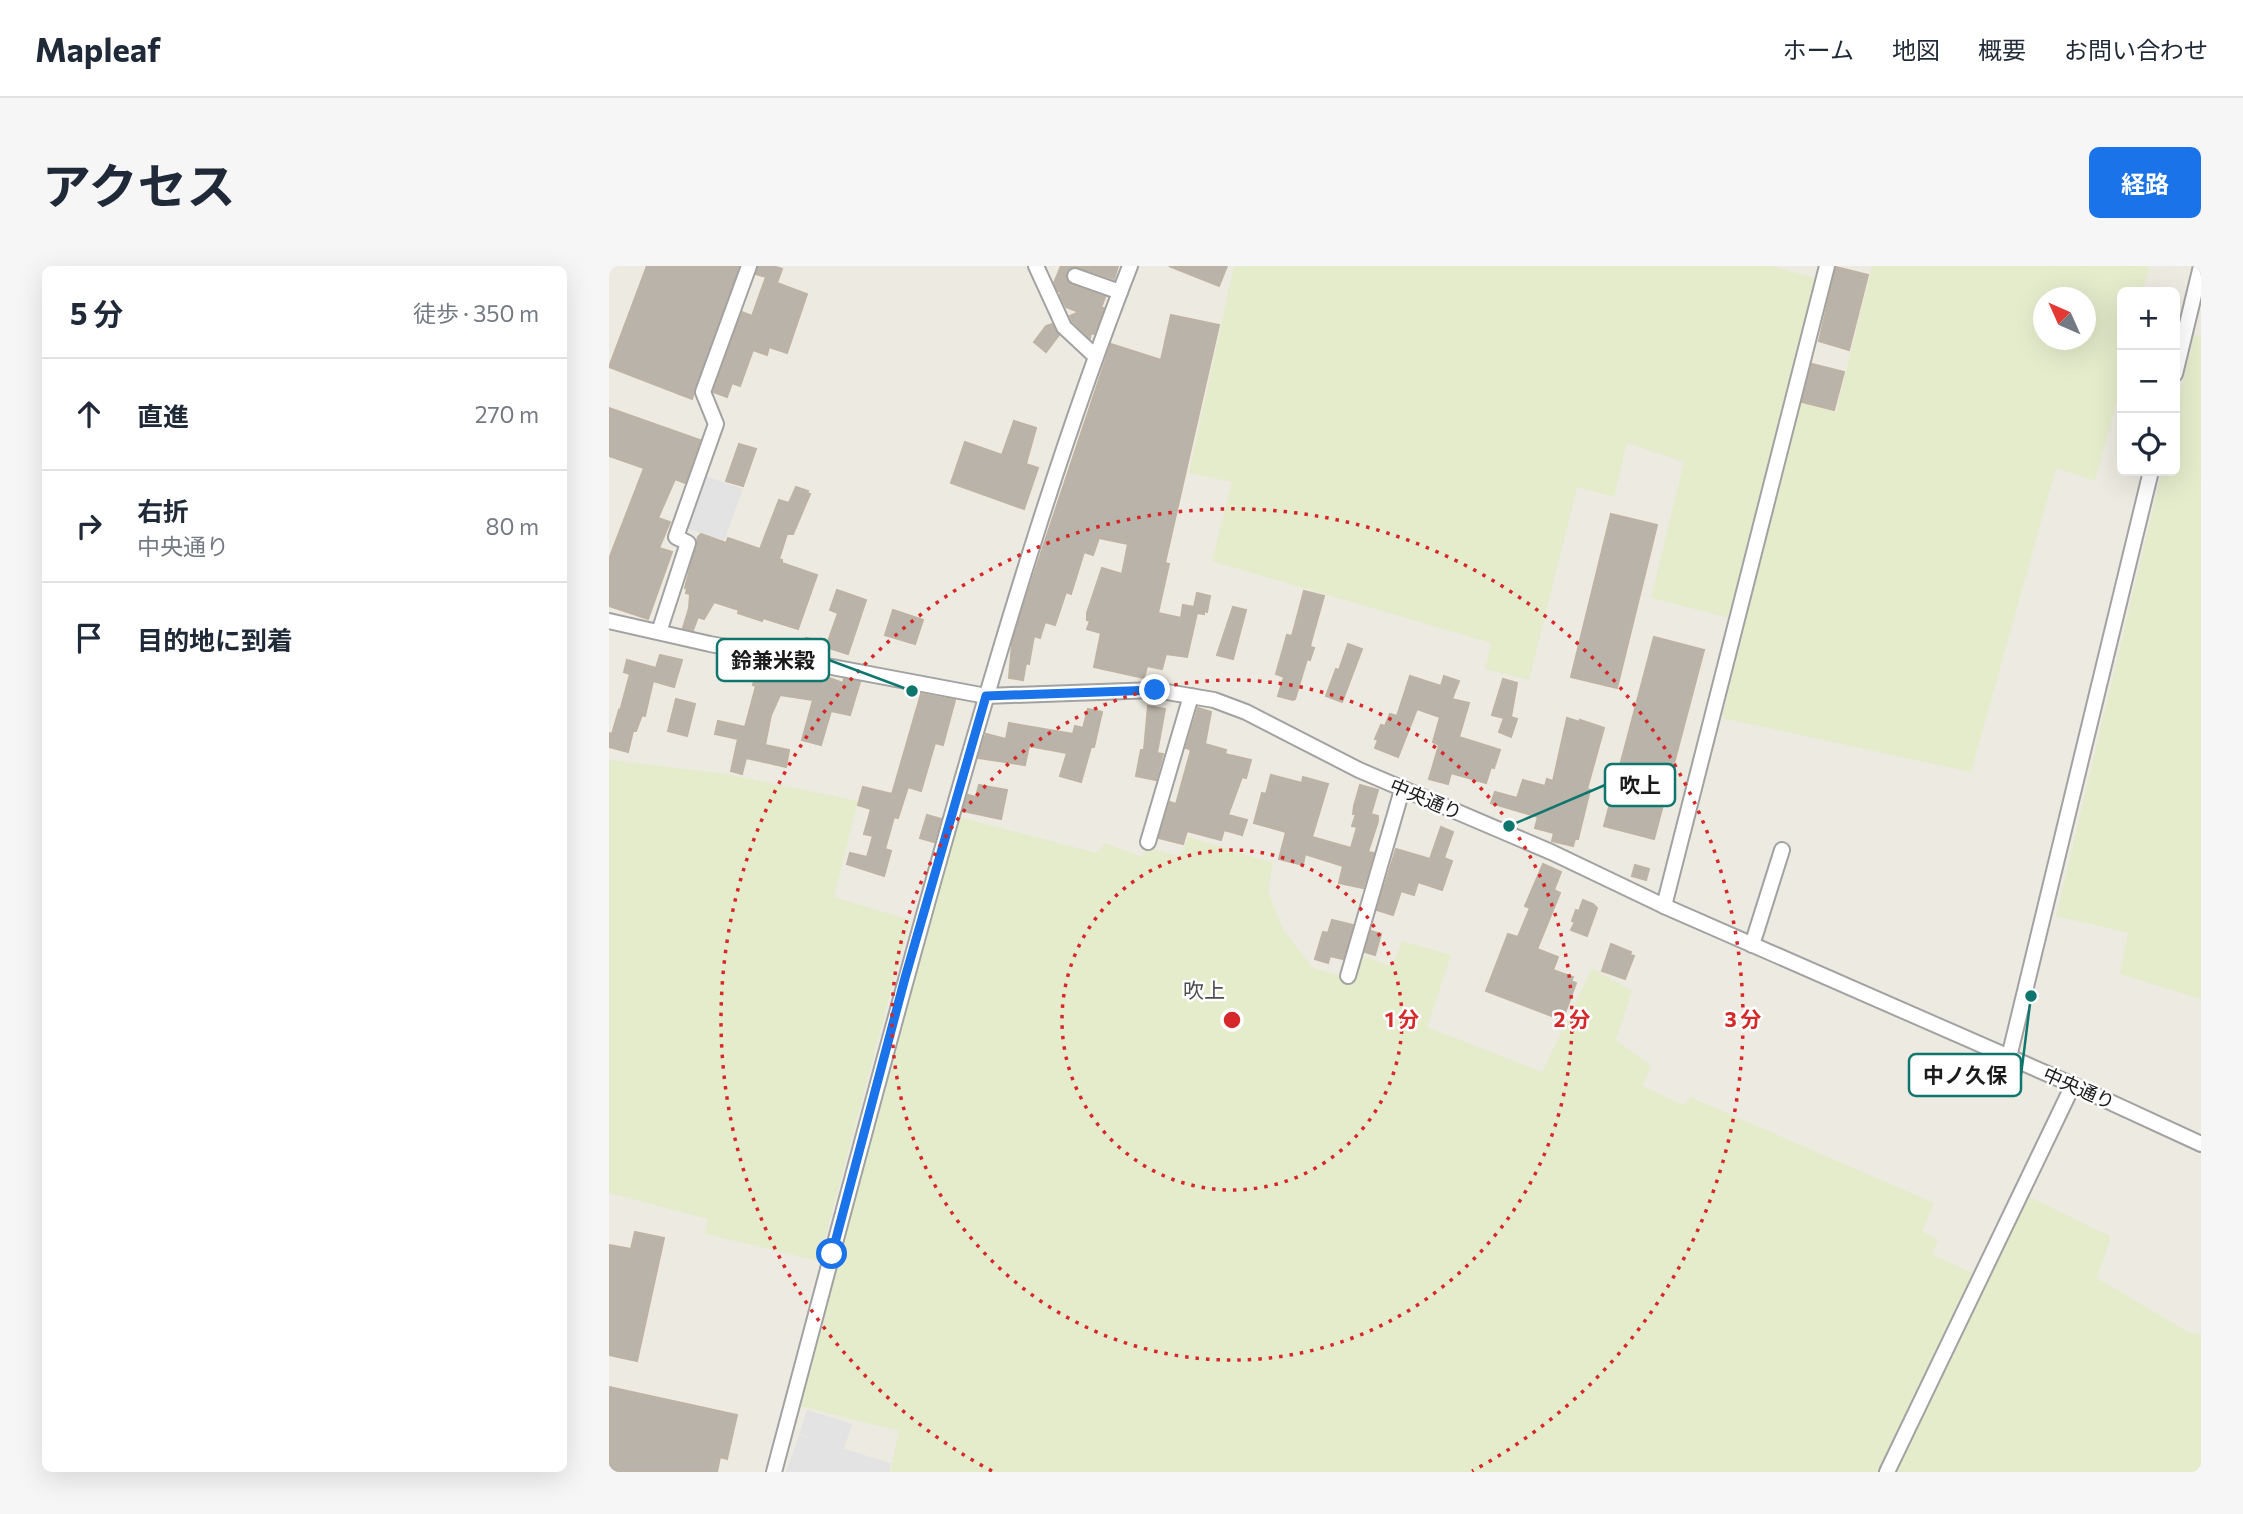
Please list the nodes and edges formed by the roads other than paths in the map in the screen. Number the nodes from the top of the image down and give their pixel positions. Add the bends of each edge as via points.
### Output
1 (749, 266) edge
2 (1036, 266) edge
3 (1130, 266) edge
4 (2201, 266) edge
5 (1825, 273) edge
6 (1075, 276) dead end
7 (1120, 292) junction
8 (2180, 353) edge
9 (1095, 356) junction
10 (2150, 476) edge
11 (609, 621) edge
12 (659, 632) junction
13 (986, 696) junction
14 (1191, 696) junction
15 (1402, 790) junction
16 (1148, 842) dead end
17 (1782, 849) dead end
18 (1664, 906) junction
19 (1752, 945) junction
20 (1348, 976) dead end
21 (2009, 1057) junction
22 (2073, 1085) junction
23 (2201, 1144) edge
24 (774, 1472) edge
25 (1887, 1472) edge

1 - 12 street via 703,392 716,424 675,537 688,543
2 - 9 street via 1064,327
3 - 7 street
4 - 8 street
5 - 18 street
6 - 7 street
7 - 9 street
9 - 13 street via 1048,490
10 - 21 street
11 - 12 street, 中央通り
12 - 13 street, 中央通り
13 - 14 street, 中央通り via 1155,690
13 - 24 street via 905,978
14 - 15 street, 中央通り via 1246,712
14 - 16 street
15 - 18 street, 中央通り via 1551,852
15 - 20 street
17 - 19 street
18 - 19 street, 中央通り
19 - 21 street, 中央通り
21 - 22 street, 中央通り
22 - 23 street, 中央通り
22 - 25 street

